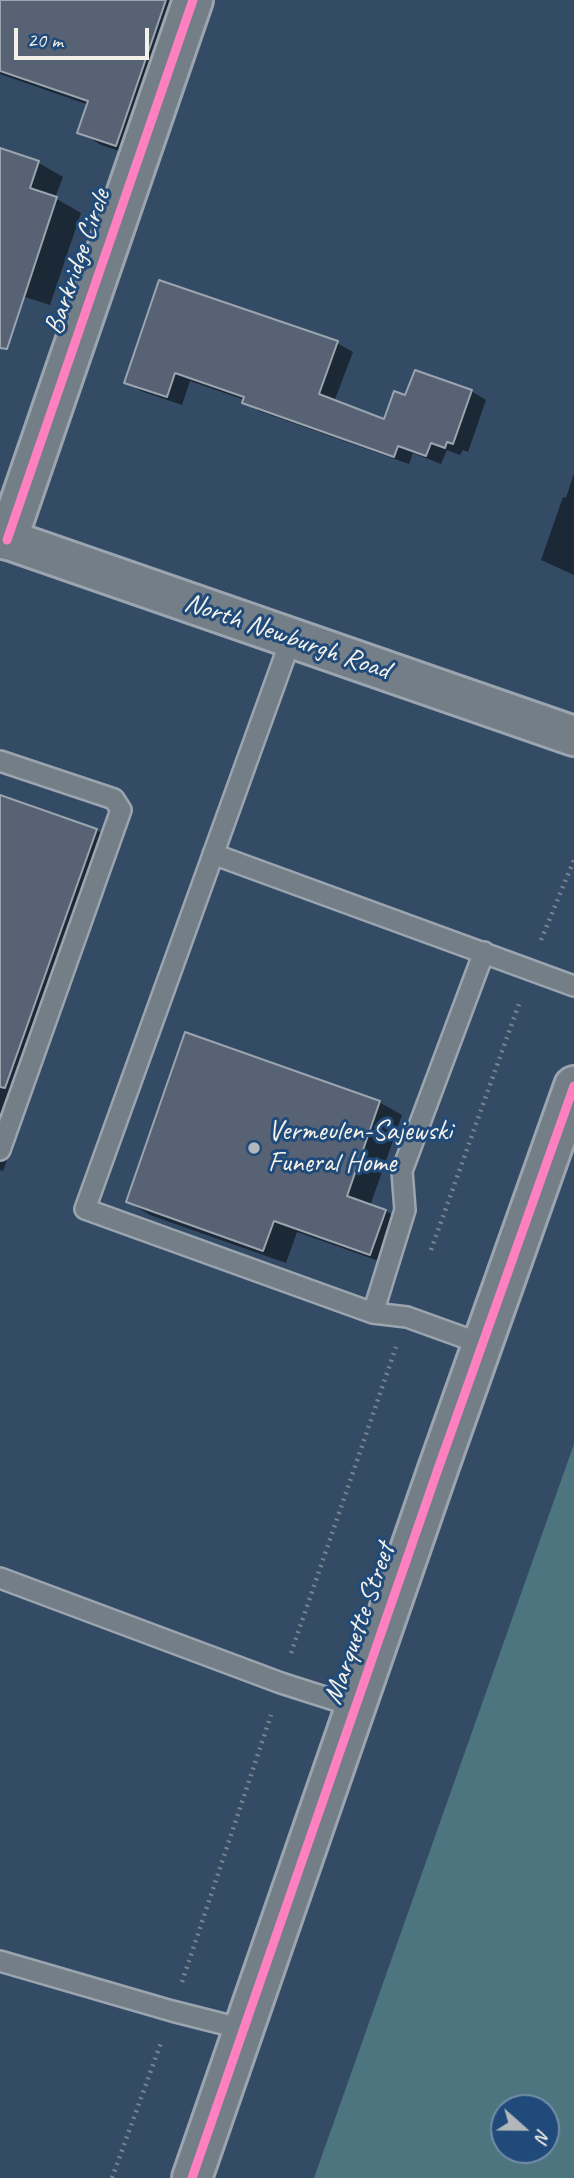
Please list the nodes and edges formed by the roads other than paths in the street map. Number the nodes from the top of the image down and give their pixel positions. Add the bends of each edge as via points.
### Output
1 (193, 0) edge
2 (3, 539) edge
3 (291, 639) junction
4 (574, 736) edge
5 (0, 761) edge
6 (213, 854) junction
7 (484, 952) junction
8 (574, 986) edge
9 (574, 1087) edge
10 (0, 1150) edge
11 (373, 1313) junction
12 (482, 1343) junction
13 (0, 1578) edge
14 (356, 1707) junction
15 (0, 1961) edge
16 (243, 2029) junction
17 (192, 2178) edge

1 - 2 street, Barkridge Circle
2 - 3 street, North Newburgh Road
3 - 4 street, North Newburgh Road
3 - 6 lane
5 - 10 lane via 114,799 121,810
6 - 7 lane
6 - 11 lane via 85,1209
7 - 8 lane
7 - 11 lane via 402,1171 405,1210
9 - 12 street, Marquette Street
11 - 12 lane via 407,1317
12 - 14 street, Marquette Street
13 - 14 lane
14 - 16 street, Marquette Street
15 - 16 lane
16 - 17 street, Marquette Street

